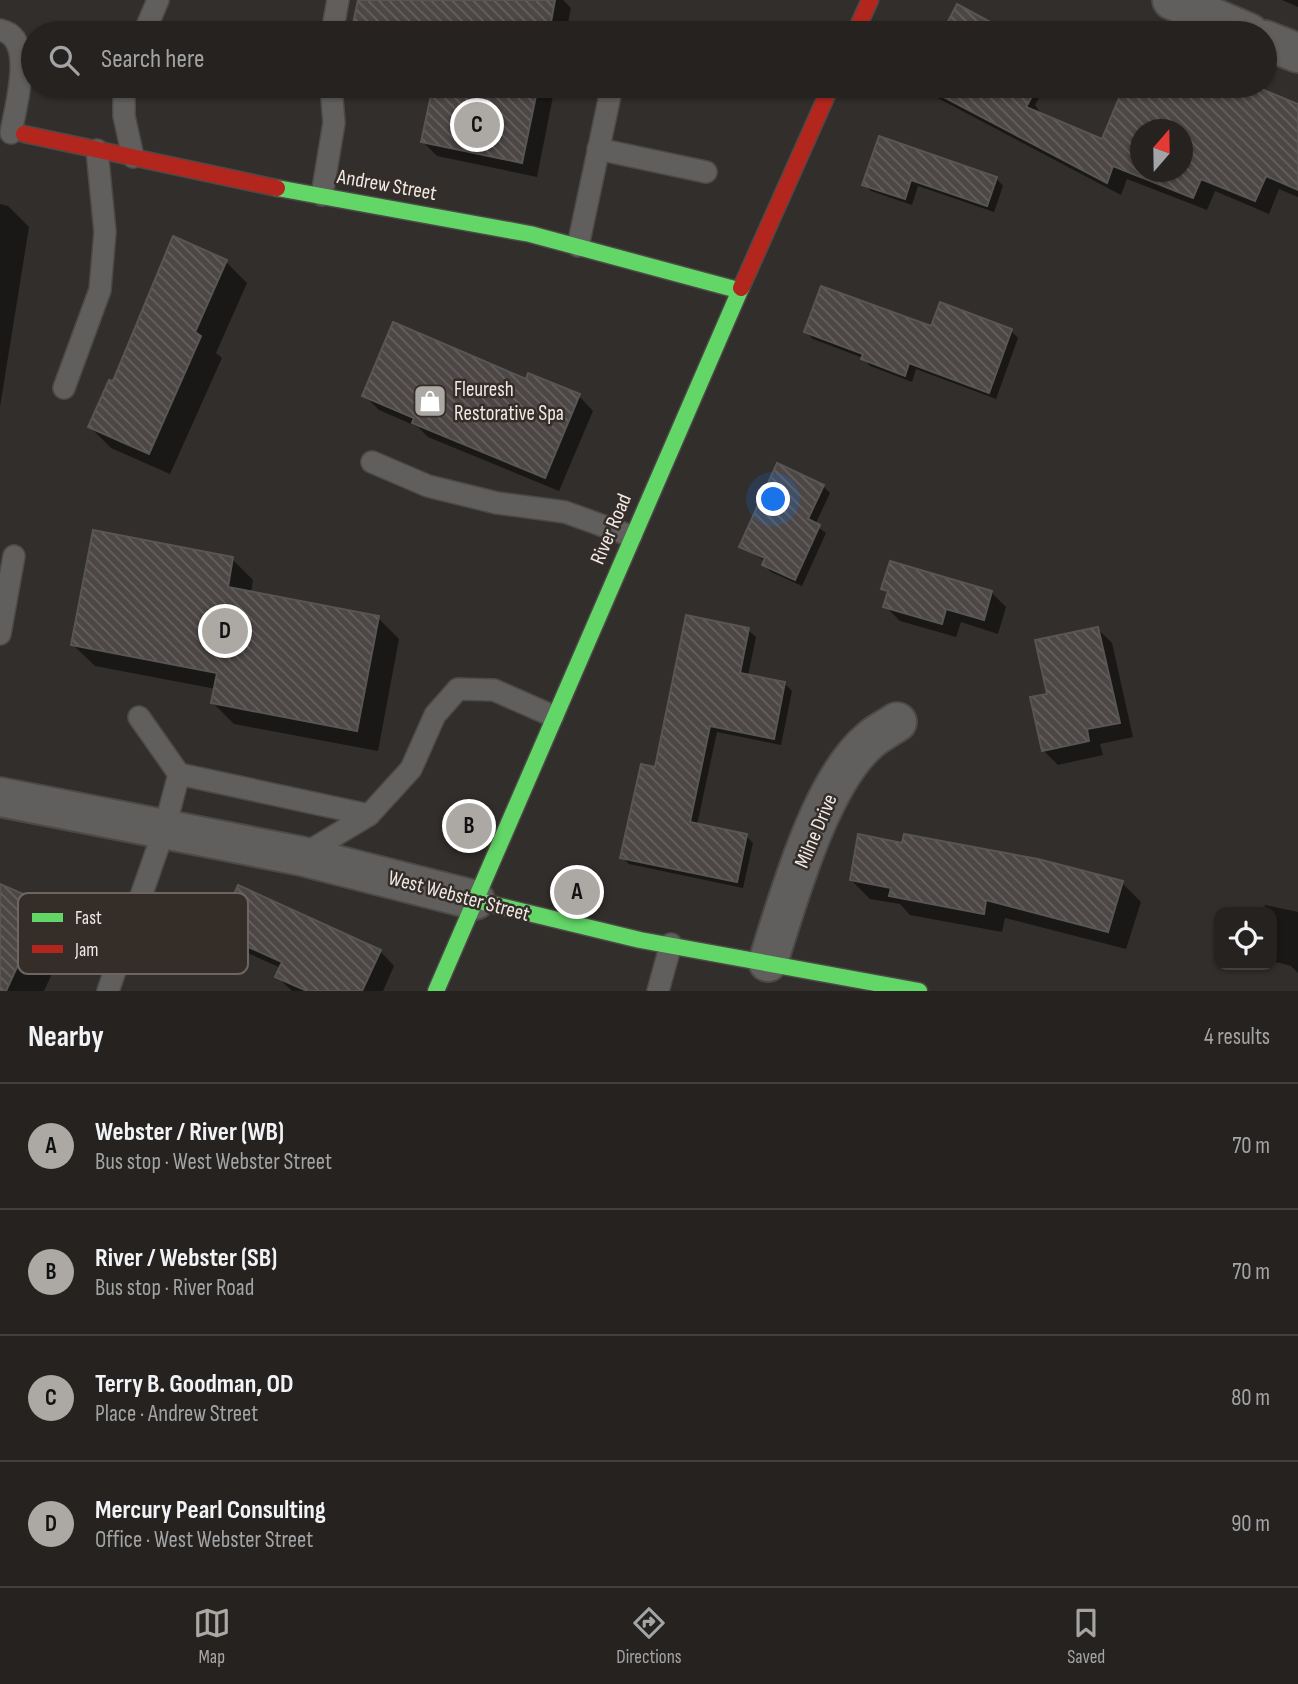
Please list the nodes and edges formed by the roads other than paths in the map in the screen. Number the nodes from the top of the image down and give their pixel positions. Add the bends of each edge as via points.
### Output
1 (158, 0) edge
2 (338, 0) edge
3 (870, 0) edge
4 (1172, 0) edge
5 (149, 21) edge
6 (334, 21) edge
7 (860, 21) edge
8 (1221, 21) edge
9 (5, 31) edge
10 (1277, 45) edge
11 (1298, 53) edge
12 (21, 58) edge
13 (21, 77) edge
14 (124, 98) edge
15 (332, 98) edge
16 (609, 98) edge
17 (826, 98) edge
18 (12, 133) edge
19 (598, 149) junction
20 (97, 150) junction
21 (133, 158) junction
22 (706, 172) dead end
23 (321, 195) junction
24 (578, 246) junction
25 (738, 290) junction
26 (64, 388) dead end
27 (372, 462) dead end
28 (631, 536) junction
29 (14, 556) dead end
30 (0, 634) edge
31 (553, 716) junction
32 (139, 717) dead end
33 (897, 723) dead end
34 (179, 774) junction
35 (0, 797) edge
36 (369, 815) junction
37 (165, 827) junction
38 (301, 856) junction
39 (142, 893) edge
40 (475, 900) junction
41 (671, 944) junction
42 (768, 962) junction
43 (114, 974) edge
44 (108, 991) edge
45 (436, 991) edge
46 (658, 991) edge
47 (919, 991) edge

1 - 5 lane
2 - 6 lane
3 - 7 street
4 - 8 street
9 - 12 lane via 20,44
10 - 11 street
13 - 18 lane
14 - 21 lane
15 - 23 lane via 334,123
16 - 19 lane
17 - 25 street, River Road
18 - 20 street, Andrew Street
19 - 22 lane
19 - 24 lane
20 - 21 street, Andrew Street
20 - 26 lane via 105,232 100,290
21 - 23 street, Andrew Street
23 - 24 street, Andrew Street
24 - 25 street, Andrew Street
25 - 28 street, River Road
27 - 28 lane via 428,486 498,503 565,512
28 - 31 street, River Road
29 - 30 lane
31 - 36 lane via 494,690 458,689 435,715 411,769
31 - 40 street, River Road
32 - 34 lane
33 - 42 street, Milne Drive via 870,740 844,770 822,813
34 - 36 lane
34 - 37 lane
35 - 37 street, West Webster Street
36 - 38 lane
37 - 38 street, West Webster Street
37 - 39 lane
38 - 40 street, West Webster Street
40 - 41 street, West Webster Street
40 - 45 street, River Road
41 - 42 street, West Webster Street
41 - 46 lane
42 - 47 street, West Webster Street
43 - 44 lane

